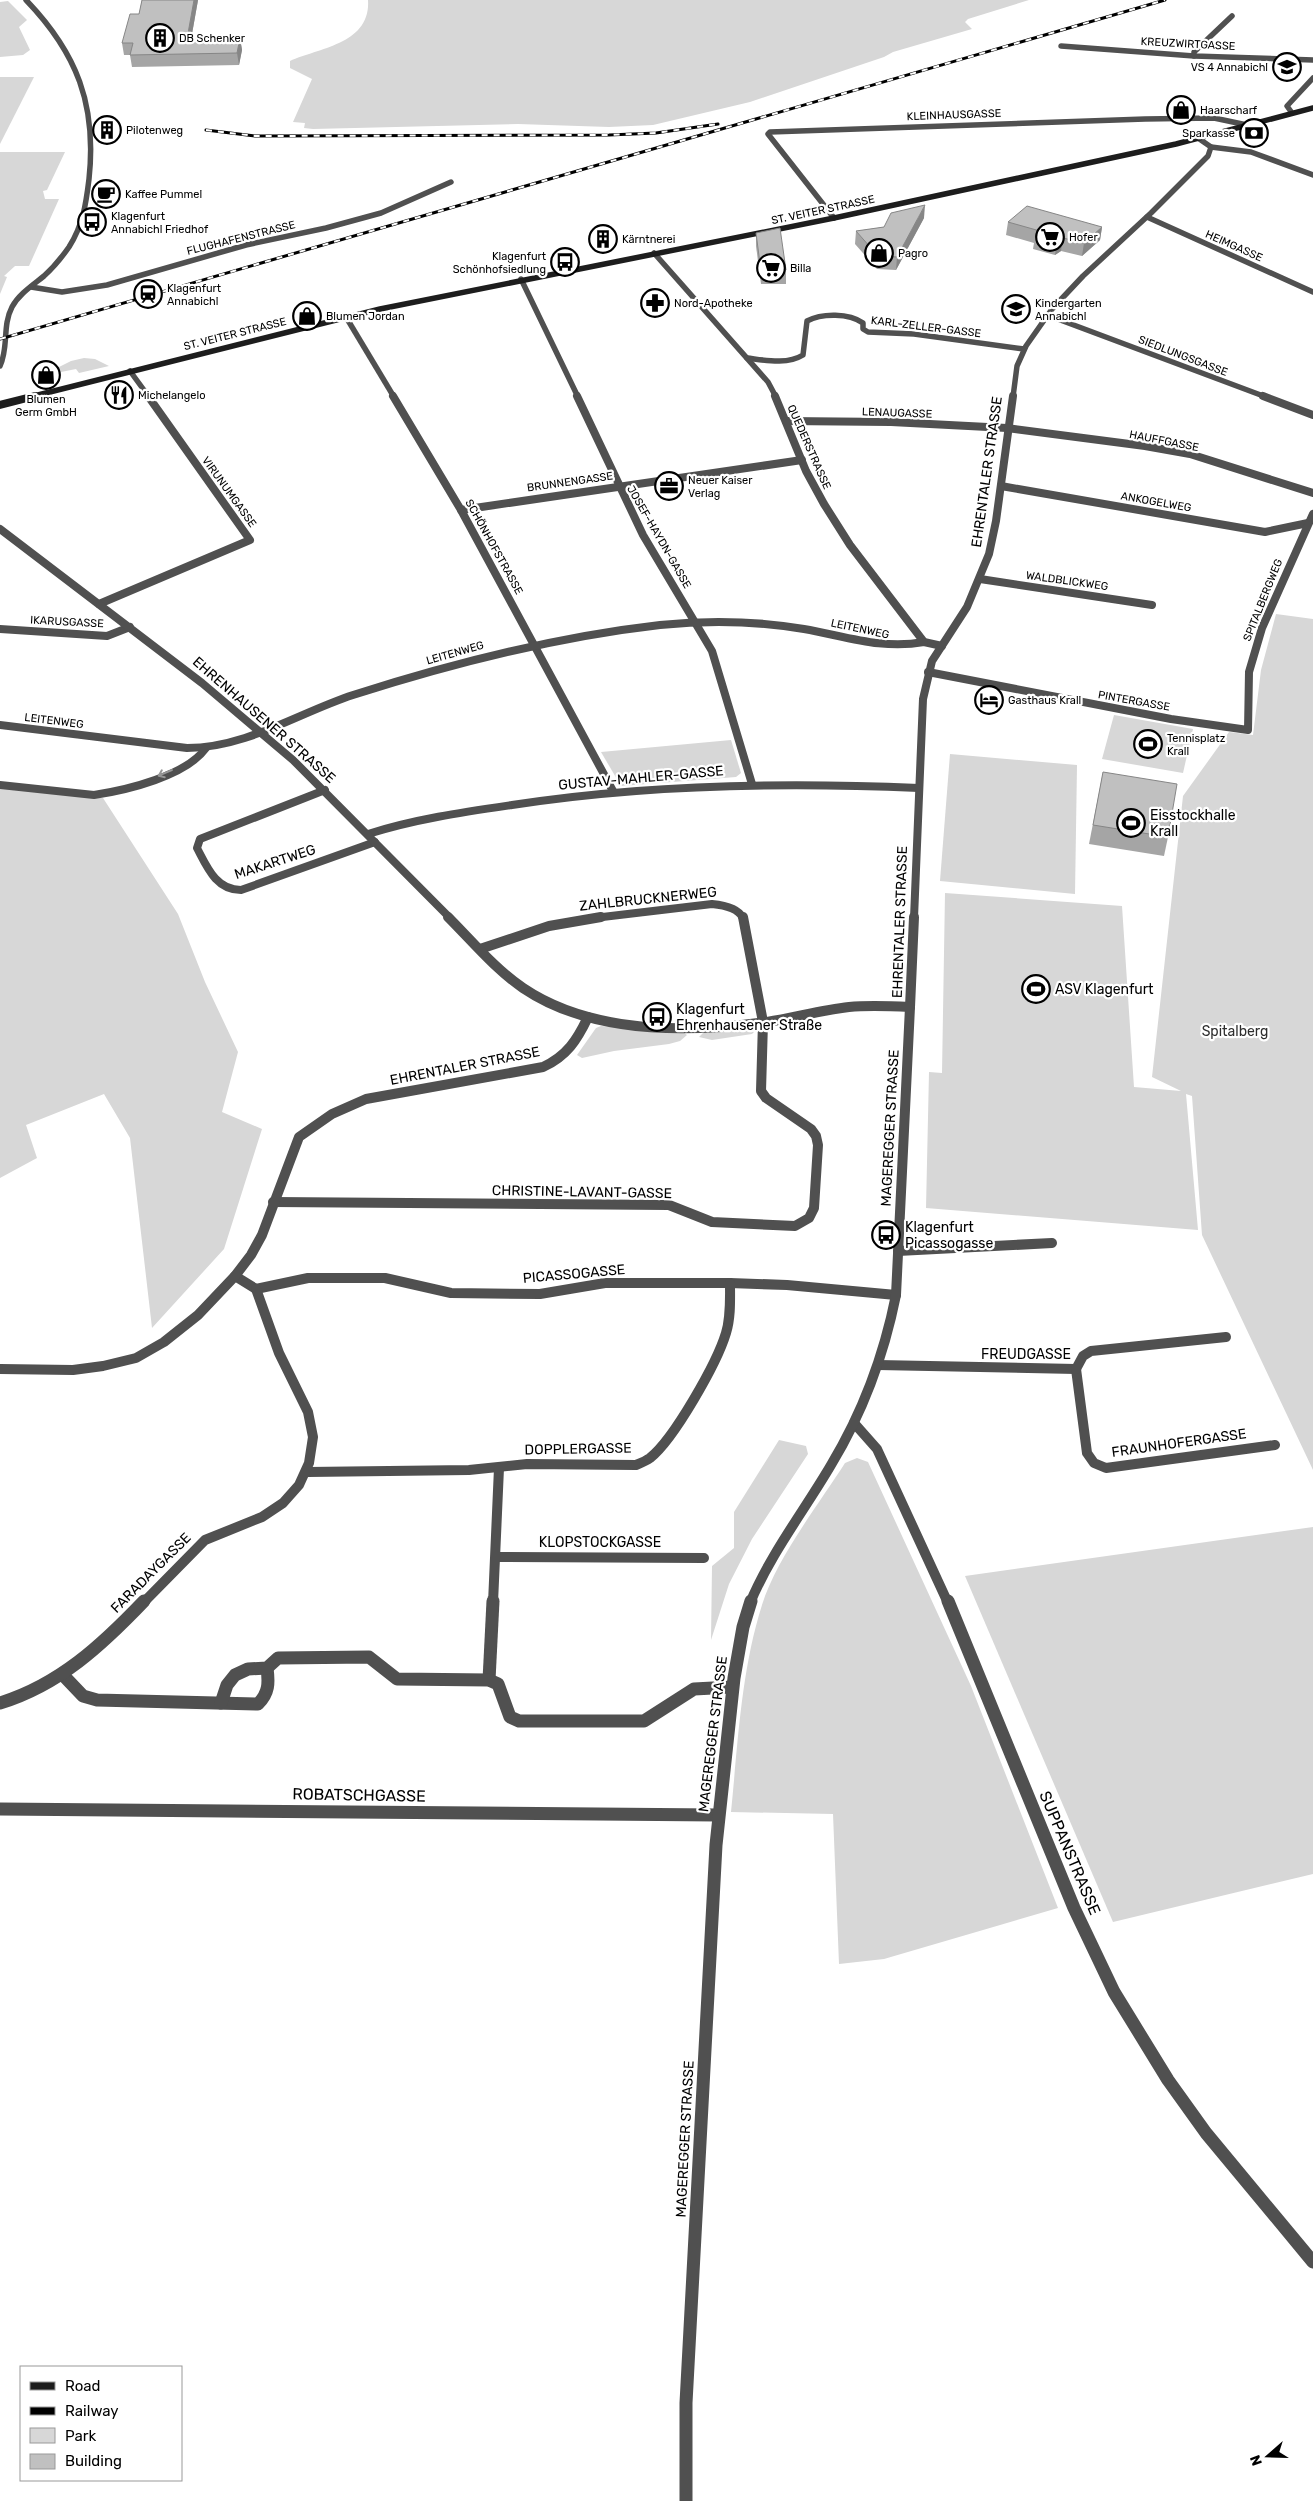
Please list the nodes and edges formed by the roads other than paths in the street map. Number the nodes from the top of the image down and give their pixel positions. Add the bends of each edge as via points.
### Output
1 (26, 0) edge
2 (1232, 16) dead end
3 (1062, 46) dead end
4 (1194, 56) junction
5 (1313, 60) edge
6 (1313, 78) edge
7 (1313, 108) edge
8 (1292, 113) junction
9 (1247, 125) junction
10 (1198, 138) junction
11 (1211, 147) junction
12 (1313, 176) edge
13 (451, 182) dead end
14 (1147, 217) junction
15 (834, 218) junction
16 (654, 253) junction
17 (520, 279) junction
18 (31, 287) junction
19 (1313, 292) edge
20 (1046, 315) junction
21 (346, 317) junction
22 (1024, 349) junction
23 (747, 358) junction
24 (0, 366) edge
25 (130, 371) junction
26 (0, 405) edge
27 (1313, 415) edge
28 (786, 421) junction
29 (1007, 428) junction
30 (802, 460) junction
31 (618, 486) junction
32 (1001, 486) junction
33 (1313, 493) edge
34 (461, 510) junction
35 (1313, 514) edge
36 (1308, 523) junction
37 (0, 529) edge
38 (980, 580) junction
39 (99, 604) junction
40 (1152, 605) dead end
41 (696, 622) junction
42 (130, 627) junction
43 (0, 629) edge
44 (924, 642) junction
45 (536, 646) junction
46 (942, 646) junction
47 (928, 672) junction
48 (0, 725) edge
49 (1248, 730) joint
50 (259, 732) junction
51 (206, 748) junction
52 (0, 784) edge
53 (752, 784) junction
54 (919, 788) junction
55 (325, 790) junction
56 (613, 791) junction
57 (368, 834) junction
58 (375, 842) junction
59 (480, 949) junction
60 (910, 1007) junction
61 (588, 1017) junction
62 (764, 1022) junction
63 (273, 1202) junction
64 (1052, 1243) dead end
65 (898, 1251) junction
66 (235, 1276) junction
67 (730, 1283) junction
68 (256, 1289) junction
69 (896, 1295) junction
70 (1226, 1338) dead end
71 (878, 1365) junction
72 (0, 1369) edge
73 (1076, 1369) junction
74 (854, 1423) junction
75 (1275, 1445) dead end
76 (499, 1468) junction
77 (308, 1472) junction
78 (496, 1557) junction
79 (704, 1558) dead end
80 (267, 1668) junction
81 (64, 1674) junction
82 (489, 1680) junction
83 (732, 1687) junction
84 (0, 1703) edge
85 (221, 1703) junction
86 (0, 1809) edge
87 (717, 1815) junction
88 (1313, 2262) edge
89 (686, 2501) edge

1 - 18 street via 40,14 74,64 89,109 91,140 81,224 66,252
2 - 4 street via 1194,52
3 - 4 street, KREUZWIRTGASSE
4 - 5 street, KREUZWIRTGASSE
6 - 8 street via 1287,106
7 - 8 main road, ST. VEITER STRASSE
8 - 9 main road, ST. VEITER STRASSE
9 - 10 main road, ST. VEITER STRASSE
9 - 15 street, KLEINHAUSGASSE via 1214,118 1145,119 770,132 768,134 793,168
10 - 11 street
10 - 15 main road, ST. VEITER STRASSE
11 - 12 street via 1262,155
11 - 14 street, EHRENTALER STRASSE via 1208,156
13 - 18 street, FLUGHAFENSTRASSE via 381,213 246,245 107,285 62,292
14 - 19 street, HEIMGASSE
14 - 20 street, EHRENTALER STRASSE via 1081,277
15 - 16 main road, ST. VEITER STRASSE
16 - 17 main road, ST. VEITER STRASSE
16 - 23 street, QUEDERSTRASSE
17 - 21 main road, ST. VEITER STRASSE
17 - 31 street, JOSEF-HAYDN-GASSE
18 - 24 street via 7,316 2,333 4,357
20 - 22 street, EHRENTALER STRASSE
20 - 27 street, SIEDLUNGSGASSE
21 - 25 main road, ST. VEITER STRASSE
21 - 34 street, SCHÖNHOFSTRASSE
22 - 23 street, KARL-ZELLER-GASSE via 914,334 868,332 856,318 819,316 807,321 800,358
22 - 29 street, EHRENTALER STRASSE via 1014,377
23 - 28 street, QUEDERSTRASSE via 768,382
25 - 26 main road, ST. VEITER STRASSE
25 - 39 street, VIRUNUMGASSE via 250,540
28 - 29 street, LENAUGASSE
28 - 30 street, QUEDERSTRASSE
29 - 32 street, EHRENTALER STRASSE
29 - 33 street, HAUFFGASSE via 1190,454
30 - 31 street, BRUNNENGASSE
30 - 44 street, QUEDERSTRASSE via 834,520
31 - 34 street, BRUNNENGASSE
31 - 41 street, JOSEF-HAYDN-GASSE via 643,535
32 - 36 street, ANKOGELWEG via 1265,532
32 - 38 street, EHRENTALER STRASSE via 989,554
34 - 45 street, SCHÖNHOFSTRASSE
35 - 36 street, SPITALBERGWEG
36 - 49 street, SPITALBERGWEG via 1262,628 1249,672
37 - 39 street, EHRENHAUSENER STRASSE
38 - 40 street, WALDBLICKWEG
38 - 46 street, EHRENTALER STRASSE
39 - 42 street, EHRENHAUSENER STRASSE
41 - 44 street, LEITENWEG via 791,627 884,646
41 - 45 street, LEITENWEG
41 - 53 street, JOSEF-HAYDN-GASSE via 712,651
42 - 43 street, IKARUSGASSE via 106,636
42 - 50 street, EHRENHAUSENER STRASSE
44 - 46 street
45 - 50 street, LEITENWEG via 484,656 377,687 312,709
45 - 56 street, SCHÖNHOFSTRASSE
46 - 47 street, EHRENTALER STRASSE
47 - 49 street, PINTERGASSE via 1132,712
47 - 54 street, EHRENTALER STRASSE via 923,699
48 - 51 street, LEITENWEG
50 - 51 street, LEITENWEG
50 - 55 street, EHRENHAUSENER STRASSE
51 -> 52 street via 195,761 146,782 103,794
53 - 54 street, GUSTAV-MAHLER-GASSE
53 - 56 street, GUSTAV-MAHLER-GASSE
54 - 60 street, EHRENTALER STRASSE
55 - 57 street, EHRENHAUSENER STRASSE
55 - 58 street, MAKARTWEG via 200,839 196,848 222,888 241,890
56 - 57 street, GUSTAV-MAHLER-GASSE via 491,808 403,824
57 - 58 street, EHRENHAUSENER STRASSE
58 - 59 street, EHRENHAUSENER STRASSE
59 - 61 street, EHRENHAUSENER STRASSE via 527,991
59 - 62 street, ZAHLBRUCKNERWEG via 573,920 625,912 725,905 742,915 745,923
60 - 62 street, EHRENTALER STRASSE via 862,1006
60 - 65 street, MAGEREGGER STRASSE
61 - 62 street, EHRENTALER STRASSE via 656,1025
61 - 63 street, EHRENTALER STRASSE via 574,1046 554,1062 366,1099 332,1114 299,1137
62 - 63 street, CHRISTINE-LAVANT-GASSE via 761,1091 766,1098 811,1129 818,1144 814,1208 809,1218 795,1226 712,1222 669,1205
63 - 66 street, EHRENTALER STRASSE via 258,1242
64 - 65 street
65 - 69 street, MAGEREGGER STRASSE
66 - 68 street
66 - 72 street, EHRENTALER STRASSE via 198,1315 164,1342 136,1358 72,1370
67 - 68 street, PICASSOGASSE via 605,1282 540,1294 492,1294 438,1292 385,1278 308,1278
67 - 69 street, PICASSOGASSE
67 - 76 street, DOPPLERGASSE via 730,1311 718,1352 688,1405 658,1451 649,1459 636,1464 527,1464
68 - 77 street, FARADAYGASSE via 279,1352 309,1410 313,1449
69 - 71 street, MAGEREGGER STRASSE
70 - 73 street, FREUDGASSE via 1091,1351 1083,1356
71 - 73 street, FREUDGASSE
71 - 74 street, MAGEREGGER STRASSE
73 - 75 street, FRAUNHOFERGASSE via 1087,1453 1094,1463 1106,1468
74 - 83 street, MAGEREGGER STRASSE via 832,1465 766,1566 754,1591 743,1626
74 - 88 street, SUPPANSTRASSE via 877,1449 936,1575 1074,1908 1114,1992 1168,2080 1206,2133
76 - 77 street, DOPPLERGASSE
76 - 78 street
77 - 81 street, FARADAYGASSE via 282,1503 262,1517 206,1540 146,1601
78 - 79 street, KLOPSTOCKGASSE
78 - 82 street
80 - 82 street via 278,1658 369,1658 376,1661 389,1677 397,1680
80 - 85 street via 250,1668 232,1676 226,1684
80 - 85 street via 269,1687 258,1704
81 - 84 street, FARADAYGASSE via 34,1692
81 - 85 street via 83,1696 97,1700
82 - 83 street via 498,1684 510,1717 519,1721 644,1722 689,1691
83 - 87 street, MAGEREGGER STRASSE
86 - 87 street, ROBATSCHGASSE
87 - 89 street, MAGEREGGER STRASSE via 686,2403

